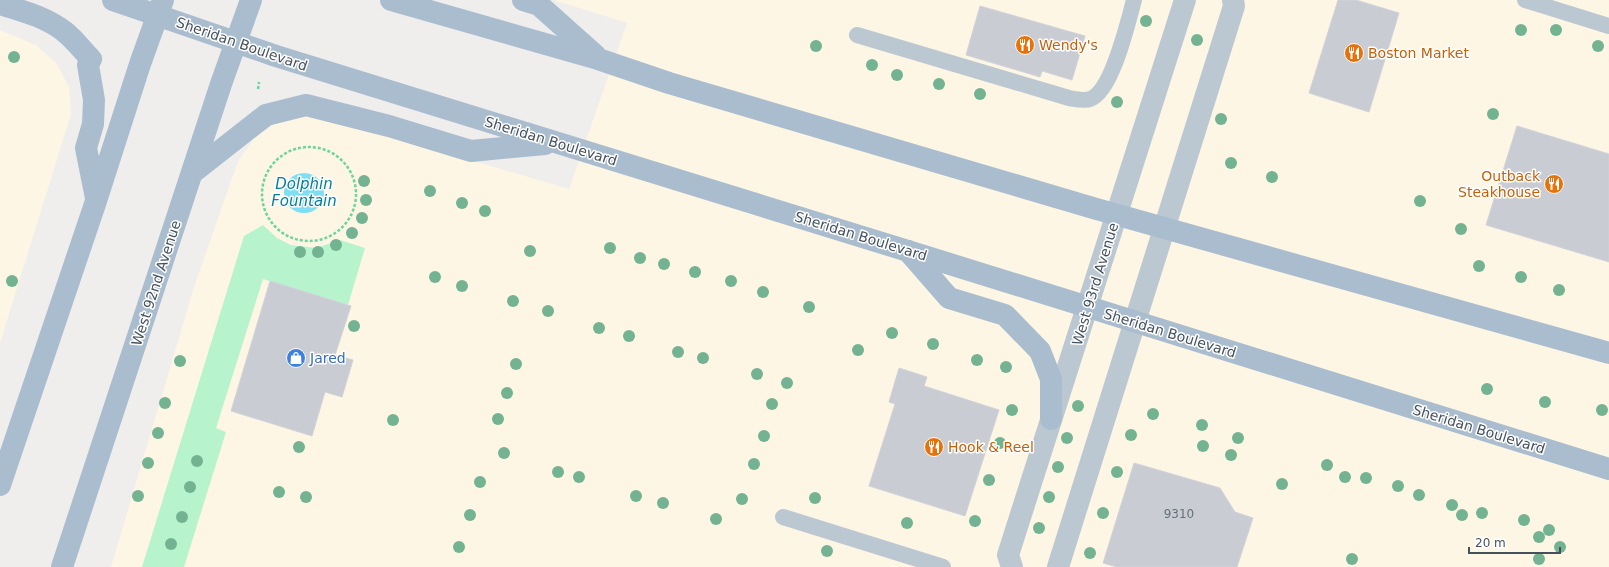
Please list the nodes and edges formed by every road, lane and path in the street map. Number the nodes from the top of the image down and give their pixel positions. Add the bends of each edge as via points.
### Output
1 (113, 0) edge
2 (251, 0) edge
3 (391, 0) edge
4 (523, 0) edge
5 (1134, 0) edge
6 (1185, 0) edge
7 (1233, 0) edge
8 (1525, 0) edge
9 (0, 4) edge
10 (160, 8) edge
11 (1609, 26) edge
12 (858, 35) dead end
13 (236, 42) junction
14 (598, 59) junction
15 (555, 143) junction
16 (192, 173) junction
17 (354, 179) joint
18 (96, 200) junction
19 (1116, 215) junction
20 (1164, 229) junction
21 (908, 251) junction
22 (1087, 307) junction
23 (1135, 322) junction
24 (1609, 353) edge
25 (1051, 419) junction
26 (1609, 469) edge
27 (0, 485) edge
28 (784, 518) dead end
29 (62, 567) edge
30 (943, 567) edge
31 (1012, 567) edge
32 (1058, 567) edge

1 - 10 main road, Sheridan Boulevard
2 - 13 main road, West 92nd Avenue
3 - 14 main road
4 - 14 main road via 539,4
5 - 12 lane via 1113,71 1103,90 1090,99 1069,98
6 - 19 street, West 93rd Avenue
7 - 20 street via 1234,6
8 - 11 lane
9 - 18 main road via 51,22 66,32 91,59 88,64 94,100 93,124 86,148
10 - 13 main road, Sheridan Boulevard
10 - 18 main road
13 - 15 main road, Sheridan Boulevard
13 - 16 main road, West 92nd Avenue
14 - 19 main road via 669,83
15 - 16 main road via 471,151 306,105 266,116
15 - 21 main road, Sheridan Boulevard
16 - 29 main road, West 92nd Avenue
17 - 17 path via 356,201 348,221 333,235 313,242 292,239 274,227 263,209 261,187 269,167 284,152 305,146 326,148 344,160
18 - 27 main road
19 - 20 main road
19 - 22 street, West 93rd Avenue
20 - 23 street
20 - 24 main road
21 - 22 main road, Sheridan Boulevard
21 - 25 main road via 948,298 1005,315 1040,351 1051,379
22 - 23 main road, Sheridan Boulevard
22 - 25 street, West 93rd Avenue
23 - 26 main road, Sheridan Boulevard
23 - 32 street
25 - 31 street, West 93rd Avenue via 1008,556
28 - 30 lane

